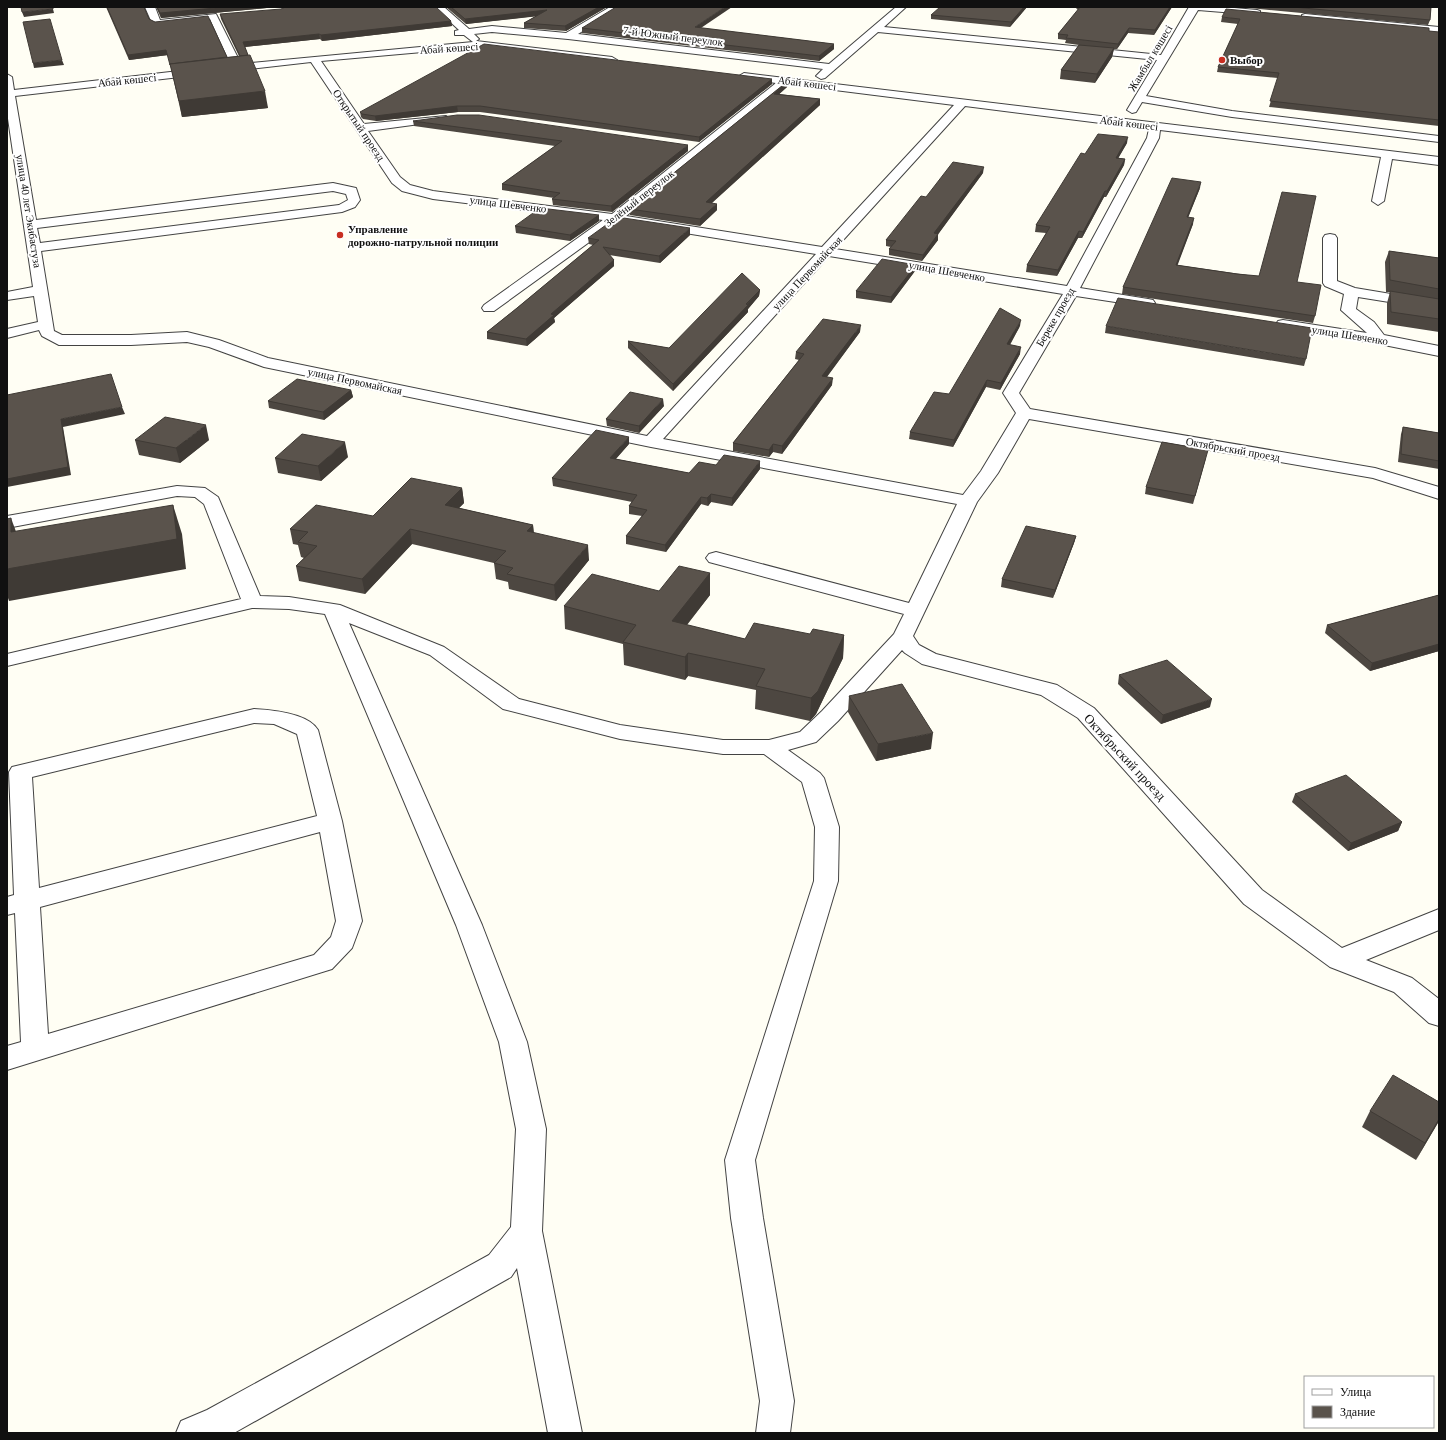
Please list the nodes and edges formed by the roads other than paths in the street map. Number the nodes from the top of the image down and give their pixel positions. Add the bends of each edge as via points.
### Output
1 (150, 7) edge
2 (439, 7) edge
3 (616, 7) edge
4 (901, 7) edge
5 (1194, 7) edge
6 (1263, 13) edge
7 (1294, 16) edge
8 (876, 29) junction
9 (1439, 30) edge
10 (466, 32) junction
11 (450, 33) dead end
12 (568, 36) junction
13 (479, 44) junction
14 (1164, 58) junction
15 (314, 59) junction
16 (620, 60) edge
17 (831, 67) junction
18 (238, 68) junction
19 (730, 74) edge
20 (785, 81) junction
21 (813, 84) junction
22 (9, 85) edge
23 (1140, 98) junction
24 (962, 102) junction
25 (450, 117) edge
26 (1125, 122) junction
27 (1155, 126) junction
28 (362, 128) junction
29 (1439, 139) edge
30 (687, 146) edge
31 (702, 148) junction
32 (1387, 155) junction
33 (1439, 161) edge
34 (406, 188) joint
35 (1378, 202) dead end
36 (615, 218) junction
37 (31, 225) junction
38 (1330, 238) dead end
39 (35, 248) junction
40 (827, 251) junction
41 (41, 290) junction
42 (1071, 292) junction
43 (1352, 292) junction
44 (7, 296) edge
45 (1158, 305) edge
46 (1439, 306) edge
47 (488, 308) dead end
48 (1268, 322) edge
49 (46, 324) junction
50 (7, 334) edge
51 (1379, 339) junction
52 (59, 340) joint
53 (1439, 351) edge
54 (1024, 413) junction
55 (651, 442) junction
56 (1435, 487) edge
57 (968, 501) junction
58 (7, 522) edge
59 (716, 558) dead end
60 (252, 602) junction
61 (333, 609) junction
62 (915, 611) junction
63 (903, 636) junction
64 (7, 660) edge
65 (769, 747) junction
66 (13, 774) edge
67 (330, 821) junction
68 (17, 903) edge
69 (1439, 919) edge
70 (1339, 960) junction
71 (1439, 1014) edge
72 (35, 1050) junction
73 (7, 1058) edge
74 (526, 1231) junction
75 (212, 1429) edge
76 (565, 1433) edge
77 (773, 1433) edge

1 - 18 street via 157,23 217,16 230,54
2 - 10 street
3 - 12 street, 7-й Южный переулок
4 - 8 street
5 - 6 street
5 - 14 street, Жамбыл көшесі
7 - 9 street via 1364,18
8 - 14 street
8 - 17 street
10 - 11 street
10 - 12 street via 492,30
10 - 13 street
12 - 17 street, 7-й Южный переулок
13 - 15 street, Абай көшесі
13 - 16 street, Абай көшесі
14 - 23 street, Жамбыл көшесі
15 - 18 street, Абай көшесі
15 - 28 street, Открытый проезд
17 - 21 street
18 - 22 street, Абай көшесі
19 - 20 street, Абай көшесі
20 - 21 street, Абай көшесі
20 - 31 street, Зелёный переулок
21 - 24 street, Абай көшесі
22 - 37 street, улица 40 лет Экибастуза
23 - 26 street, Жамбыл көшесі
23 - 29 street via 1232,114
24 - 26 street, Абай көшесі
24 - 40 street, улица Первомайская
25 - 28 street
26 - 27 street, Абай көшесі
27 - 32 street, Абай көшесі
27 - 42 street, Береке проезд via 1153,138
28 - 34 street, Открытый проезд via 396,180
30 - 31 street
31 - 36 street, Зелёный переулок
32 - 33 street, Абай көшесі
32 - 35 street
34 - 36 street, улица Шевченко via 433,195
36 - 40 street, улица Шевченко
36 - 47 street, Зелёный переулок
37 - 39 street, улица 40 лет Экибастуза
37 - 39 street via 333,187 352,191 354,200 342,208
38 - 43 street via 1330,283
39 - 41 street, улица 40 лет Экибастуза
40 - 42 street, улица Шевченко
40 - 55 street, улица Первомайская
41 - 44 street
41 - 49 street, улица 40 лет Экибастуза
42 - 45 street, улица Шевченко
42 - 54 street, Береке проезд via 1011,393
43 - 46 street
43 - 51 street via 1348,310 1369,325
48 - 51 street, улица Шевченко
49 - 50 street
49 - 52 street, улица 40 лет Экибастуза via 48,333
51 - 53 street, улица Шевченко
52 - 55 street, улица Первомайская via 187,337 214,343 264,362
54 - 56 street, Октябрьский проезд via 1375,473
54 - 57 street via 989,472
55 - 57 street, улица Первомайская
57 - 62 street
58 - 60 street via 177,491 199,492 212,501
59 - 62 street
60 - 61 street via 289,602
60 - 64 street
61 - 65 street via 437,651 511,704 620,732 723,747
61 - 74 street via 469,925 513,1042 531,1129
62 - 63 street
63 - 65 street via 808,737
63 - 70 street, Октябрьский проезд via 912,649 929,659 1049,690 1086,713 1253,897
65 - 77 street via 812,778 827,827 826,881 740,1160 777,1401
66 - 67 street via 254,716 278,717 307,730
66 - 68 street
67 - 68 street
67 - 72 street via 349,921 343,941 323,962
68 - 72 street
69 - 70 street
70 - 71 street, Октябрьский проезд via 1403,985
72 - 73 street
74 - 75 street via 500,1266
74 - 76 street

